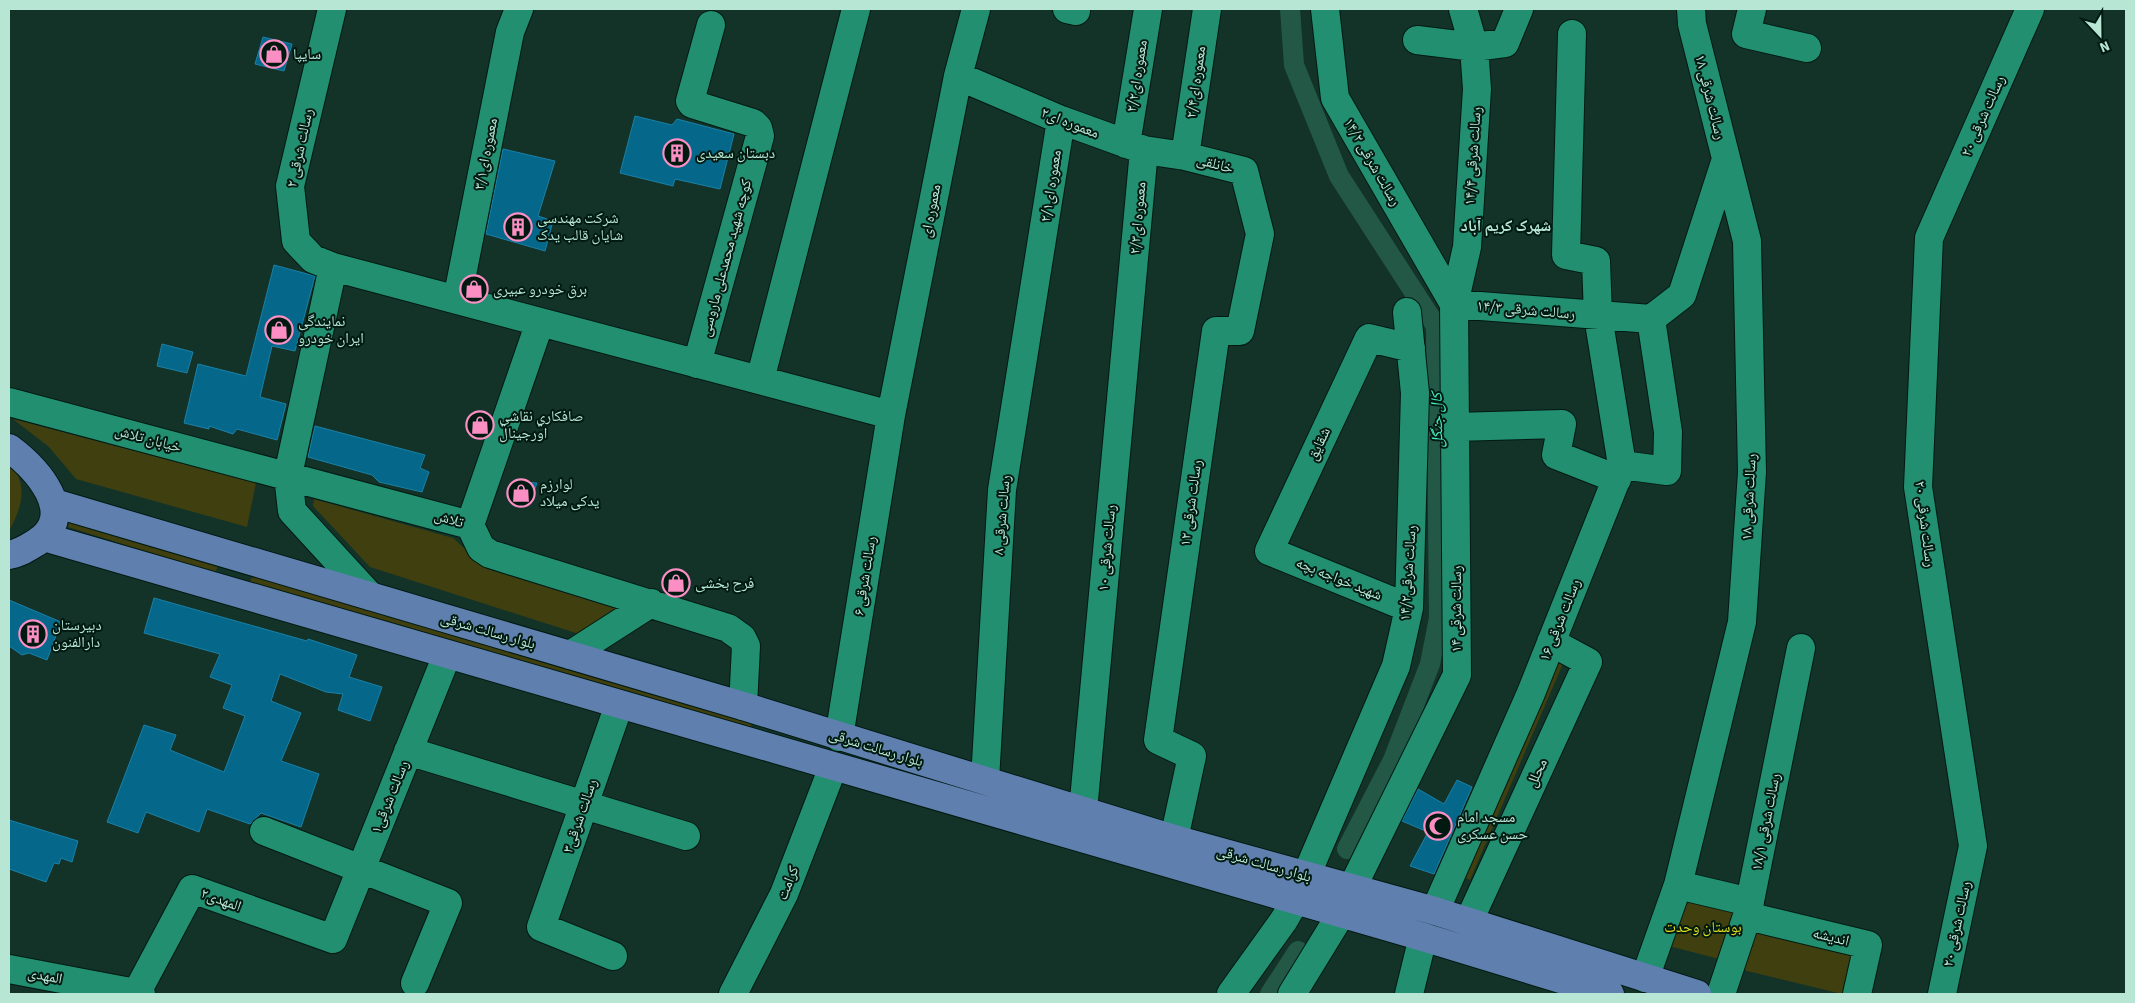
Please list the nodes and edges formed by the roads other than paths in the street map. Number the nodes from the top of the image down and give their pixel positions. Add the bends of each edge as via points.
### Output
1 (332, 9) edge
2 (518, 9) edge
3 (856, 9) edge
4 (976, 9) edge
5 (1148, 9) edge
6 (1207, 9) edge
7 (1325, 9) edge
8 (1463, 9) edge
9 (1518, 9) edge
10 (1691, 9) edge
11 (1752, 9) edge
12 (2030, 9) edge
13 (711, 25) dead end
14 (1572, 34) dead end
15 (1417, 40) dead end
16 (1474, 47) junction
17 (1807, 48) dead end
18 (958, 76) junction
19 (1062, 120) junction
20 (1135, 147) junction
21 (1185, 156) junction
22 (1726, 159) junction
23 (1244, 171) joint
24 (1040, 252) joint
25 (333, 267) junction
26 (1132, 285) joint
27 (457, 300) junction
28 (1454, 304) junction
29 (1407, 312) dead end
30 (1598, 316) junction
31 (1651, 319) junction
32 (540, 322) junction
33 (1411, 348) junction
34 (697, 364) junction
35 (760, 380) junction
36 (9, 402) edge
37 (891, 415) junction
38 (1455, 427) junction
39 (9, 448) edge
40 (1619, 472) junction
41 (288, 475) junction
42 (54, 503) junction
43 (470, 524) junction
44 (44, 537) junction
45 (1269, 550) joint
46 (9, 556) edge
47 (237, 557) junction
48 (227, 591) junction
49 (370, 596) junction
50 (652, 603) junction
51 (1409, 608) junction
52 (1551, 642) junction
53 (1802, 648) dead end
54 (447, 655) junction
55 (570, 655) junction
56 (619, 705) junction
57 (743, 706) junction
58 (839, 737) junction
59 (408, 751) junction
60 (833, 766) junction
61 (985, 780) junction
62 (584, 805) junction
63 (1082, 811) junction
64 (264, 831) dead end
65 (686, 836) dead end
66 (1170, 851) junction
67 (361, 869) junction
68 (1678, 885) junction
69 (1301, 888) junction
70 (1346, 902) junction
71 (1748, 909) junction
72 (1435, 911) junction
73 (1468, 923) junction
74 (1423, 937) junction
75 (333, 940) joint
76 (613, 956) dead end
77 (9, 969) edge
78 (1645, 978) junction
79 (415, 983) dead end
80 (739, 993) edge
81 (138, 994) edge
82 (1231, 994) edge
83 (1292, 994) edge
84 (1409, 994) edge
85 (1610, 994) edge
86 (1697, 994) edge
87 (1721, 994) edge
88 (1858, 994) edge
89 (1942, 994) edge

1 - 25 street, رسالت شرقی ۲ via 290,186 296,241 313,259
2 - 27 street, معموره ای۳/۱ via 510,32
3 - 35 street
4 - 18 street, معموره ای
5 - 20 street, معموره ای۲/۲
6 - 21 street, معموره ای۲/۴
7 - 28 street, رسالت شرقی ۱۴/۲ via 1335,98
8 - 16 street, رسالت شرقی ۱۴/۴
9 - 16 street via 1505,43
10 - 22 street, رسالت شرقی ۱۸
11 - 17 street via 1746,34
12 - 89 street, رسالت شرقی ۲۰ via 1930,238 1918,487 1973,846
13 - 34 street, کوچه شهید محمدعلی ماروسی via 690,101 753,123 760,136
14 - 30 street via 1566,255 1596,261
15 - 16 street
16 - 28 street, رسالت شرقی ۱۴/۴ via 1477,89 1467,247
18 - 19 street, معموره ای۲
18 - 37 street, معموره ای
19 - 20 street, معموره ای۲
19 - 24 street, معموره ای۲/۱
20 - 21 street, معموره ای۲
20 - 26 street, معموره ای۲/۳
21 - 23 street, خانلقی
22 - 31 street via 1682,295
22 - 68 street, رسالت شرقی ۱۸ via 1747,241 1752,472 1742,622
23 - 66 street, رسالت شرقی ۱۲ via 1260,234 1240,331 1216,331 1158,740 1192,756 1182,811
24 - 61 street, رسالت شرقی ۸ via 1002,490
25 - 27 street, رسالت شرقی ۲
25 - 41 street
26 - 63 street, رسالت شرقی ۱۰
27 - 32 street, رسالت شرقی ۲
28 - 30 street, رسالت شرقی ۱۴/۳
28 - 38 street, رسالت شرقی ۱۴
29 - 33 street, رسالت شرقی۱۴/۲
30 - 31 street, رسالت شرقی ۱۴/۳
30 - 40 street
31 - 40 street via 1668,432 1667,471
32 - 34 street, رسالت شرقی ۲
32 - 43 street
33 - 45 street, شقایق via 1369,338
33 - 51 street, رسالت شرقی۱۴/۲ via 1415,393
34 - 35 street, رسالت شرقی ۲
35 - 37 street, رسالت شرقی ۲
36 - 41 street, خیابان تلاش
37 - 58 street, رسالت شرقی ۶
38 - 40 street via 1562,424 1556,455
38 - 70 street, رسالت شرقی ۱۴ via 1457,675
39 - 42 main road via 24,459 45,484
40 - 52 street, رسالت شرقی ۱۶
41 - 43 street, تلاش
41 - 49 street via 292,511
42 - 44 main road via 53,522
42 - 47 main road, بلوار رسالت شرقی
43 - 50 street, تلاش via 481,548 490,554
44 - 46 main road via 20,553
44 - 48 main road, بلوار رسالت شرقی
45 - 51 street, شهید خواجه بچه
47 - 48 main road
47 - 49 main road, بلوار رسالت شرقی
48 - 54 main road, بلوار رسالت شرقی
49 - 55 main road, بلوار رسالت شرقی
50 - 55 street
50 - 57 street, تلاش via 728,628 742,638 747,656
51 - 69 street, رسالت شرقی۱۴/۲ via 1396,666
52 - 72 street, رسالت شرقی ۱۶
52 - 73 street, محلل via 1588,662
53 - 71 street, رسالت شرقی ۱۸/۱
54 - 56 main road, بلوار رسالت شرقی
54 - 59 street, رسالت شرقی۱
55 - 57 main road, بلوار رسالت شرقی
56 - 60 main road, بلوار رسالت شرقی
56 - 62 street, رسالت شرقی۳
57 - 58 main road, بلوار رسالت شرقی
58 - 61 main road, بلوار رسالت شرقی
59 - 62 street
59 - 67 street, رسالت شرقی۱
60 - 66 main road, بلوار رسالت شرقی
60 - 80 street, کرامت via 784,894
61 - 63 main road, بلوار رسالت شرقی
62 - 65 street
62 - 76 street, رسالت شرقی۳ via 541,927
63 - 66 main road, بلوار رسالت شرقی
64 - 67 street
66 - 69 main road, بلوار رسالت شرقی
67 - 75 street, رسالت شرقی۱
67 - 79 street via 448,903
68 - 71 street
68 - 78 street, رسالت شرقی ۱۸
69 - 70 main road, بلوار رسالت شرقی
69 - 82 street, رسالت شرقی۱۴/۲ via 1284,920
70 - 72 main road, بلوار رسالت شرقی
70 - 74 main road, بلوار رسالت شرقی
70 - 83 street, رسالت شرقی ۱۴
71 - 87 street, رسالت شرقی ۱۸/۱
71 - 88 street, اندیشه via 1868,946
72 - 73 main road, بلوار رسالت شرقی
73 - 78 main road, بلوار رسالت شرقی
74 - 84 street
74 - 85 main road, بلوار رسالت شرقی
75 - 81 street, المهدی۲ via 192,889
77 - 81 street, المهدی
78 - 86 main road, بلوار رسالت شرقی

